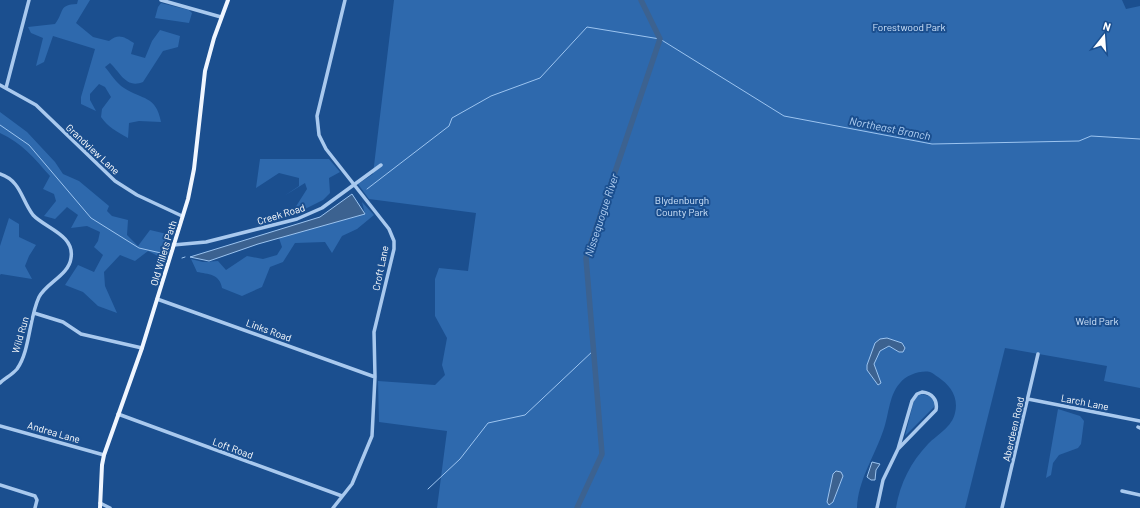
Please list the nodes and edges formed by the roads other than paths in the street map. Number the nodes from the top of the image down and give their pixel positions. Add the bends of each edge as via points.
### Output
1 (29, 0) edge
2 (161, 0) edge
3 (228, 0) edge
4 (345, 0) edge
5 (221, 17) junction
6 (0, 85) edge
7 (6, 88) junction
8 (381, 165) dead end
9 (0, 174) edge
10 (354, 183) junction
11 (182, 216) junction
12 (173, 245) junction
13 (158, 298) junction
14 (34, 313) junction
15 (142, 348) junction
16 (1038, 354) dead end
17 (375, 377) junction
18 (0, 383) edge
19 (1028, 399) junction
20 (118, 414) junction
21 (1140, 421) edge
22 (0, 426) edge
23 (898, 449) junction
24 (104, 455) junction
25 (0, 485) edge
26 (1122, 491) dead end
27 (1140, 495) edge
28 (342, 496) junction
29 (100, 503) junction
30 (35, 508) edge
31 (100, 508) edge
32 (110, 508) edge
33 (332, 508) edge
34 (876, 508) edge
35 (1002, 508) edge

1 - 7 street
2 - 5 street
3 - 5 main road, Old Willets Path
4 - 10 street, Croft Lane via 317,121 322,143
5 - 11 main road, Old Willets Path via 205,71 194,169
6 - 7 street, Grandview Lane
7 - 11 street, Grandview Lane via 36,105 115,181 148,201
8 - 10 street, Creek Road
9 - 14 street, Wild Run via 15,183 37,218 69,244 72,258 39,297
10 - 12 street, Creek Road via 322,208 297,219 206,242
10 - 17 street, Croft Lane via 389,229 394,241 374,332
11 - 12 main road, Old Willets Path
12 - 13 main road, Old Willets Path
13 - 15 main road, Old Willets Path
13 - 17 street, Links Road
14 - 15 street via 63,322 81,334
14 - 18 street, Wild Run via 20,364 13,374
15 - 20 main road, Old Willets Path
16 - 19 street, Aberdeen Road
17 - 28 street, Croft Lane via 372,436 352,484
19 - 21 street, Larch Lane
19 - 35 street, Aberdeen Road
20 - 24 main road, Old Willets Path
20 - 28 street, Loft Road
22 - 24 street, Andrea Lane
23 - 23 street via 936,410 936,402 929,393 922,392 913,397
23 - 34 street via 883,480
24 - 29 main road, Old Willets Path
25 - 30 street via 35,496
26 - 27 street
28 - 33 street, Croft Lane
29 - 31 main road, Old Willets Path
29 - 32 street

